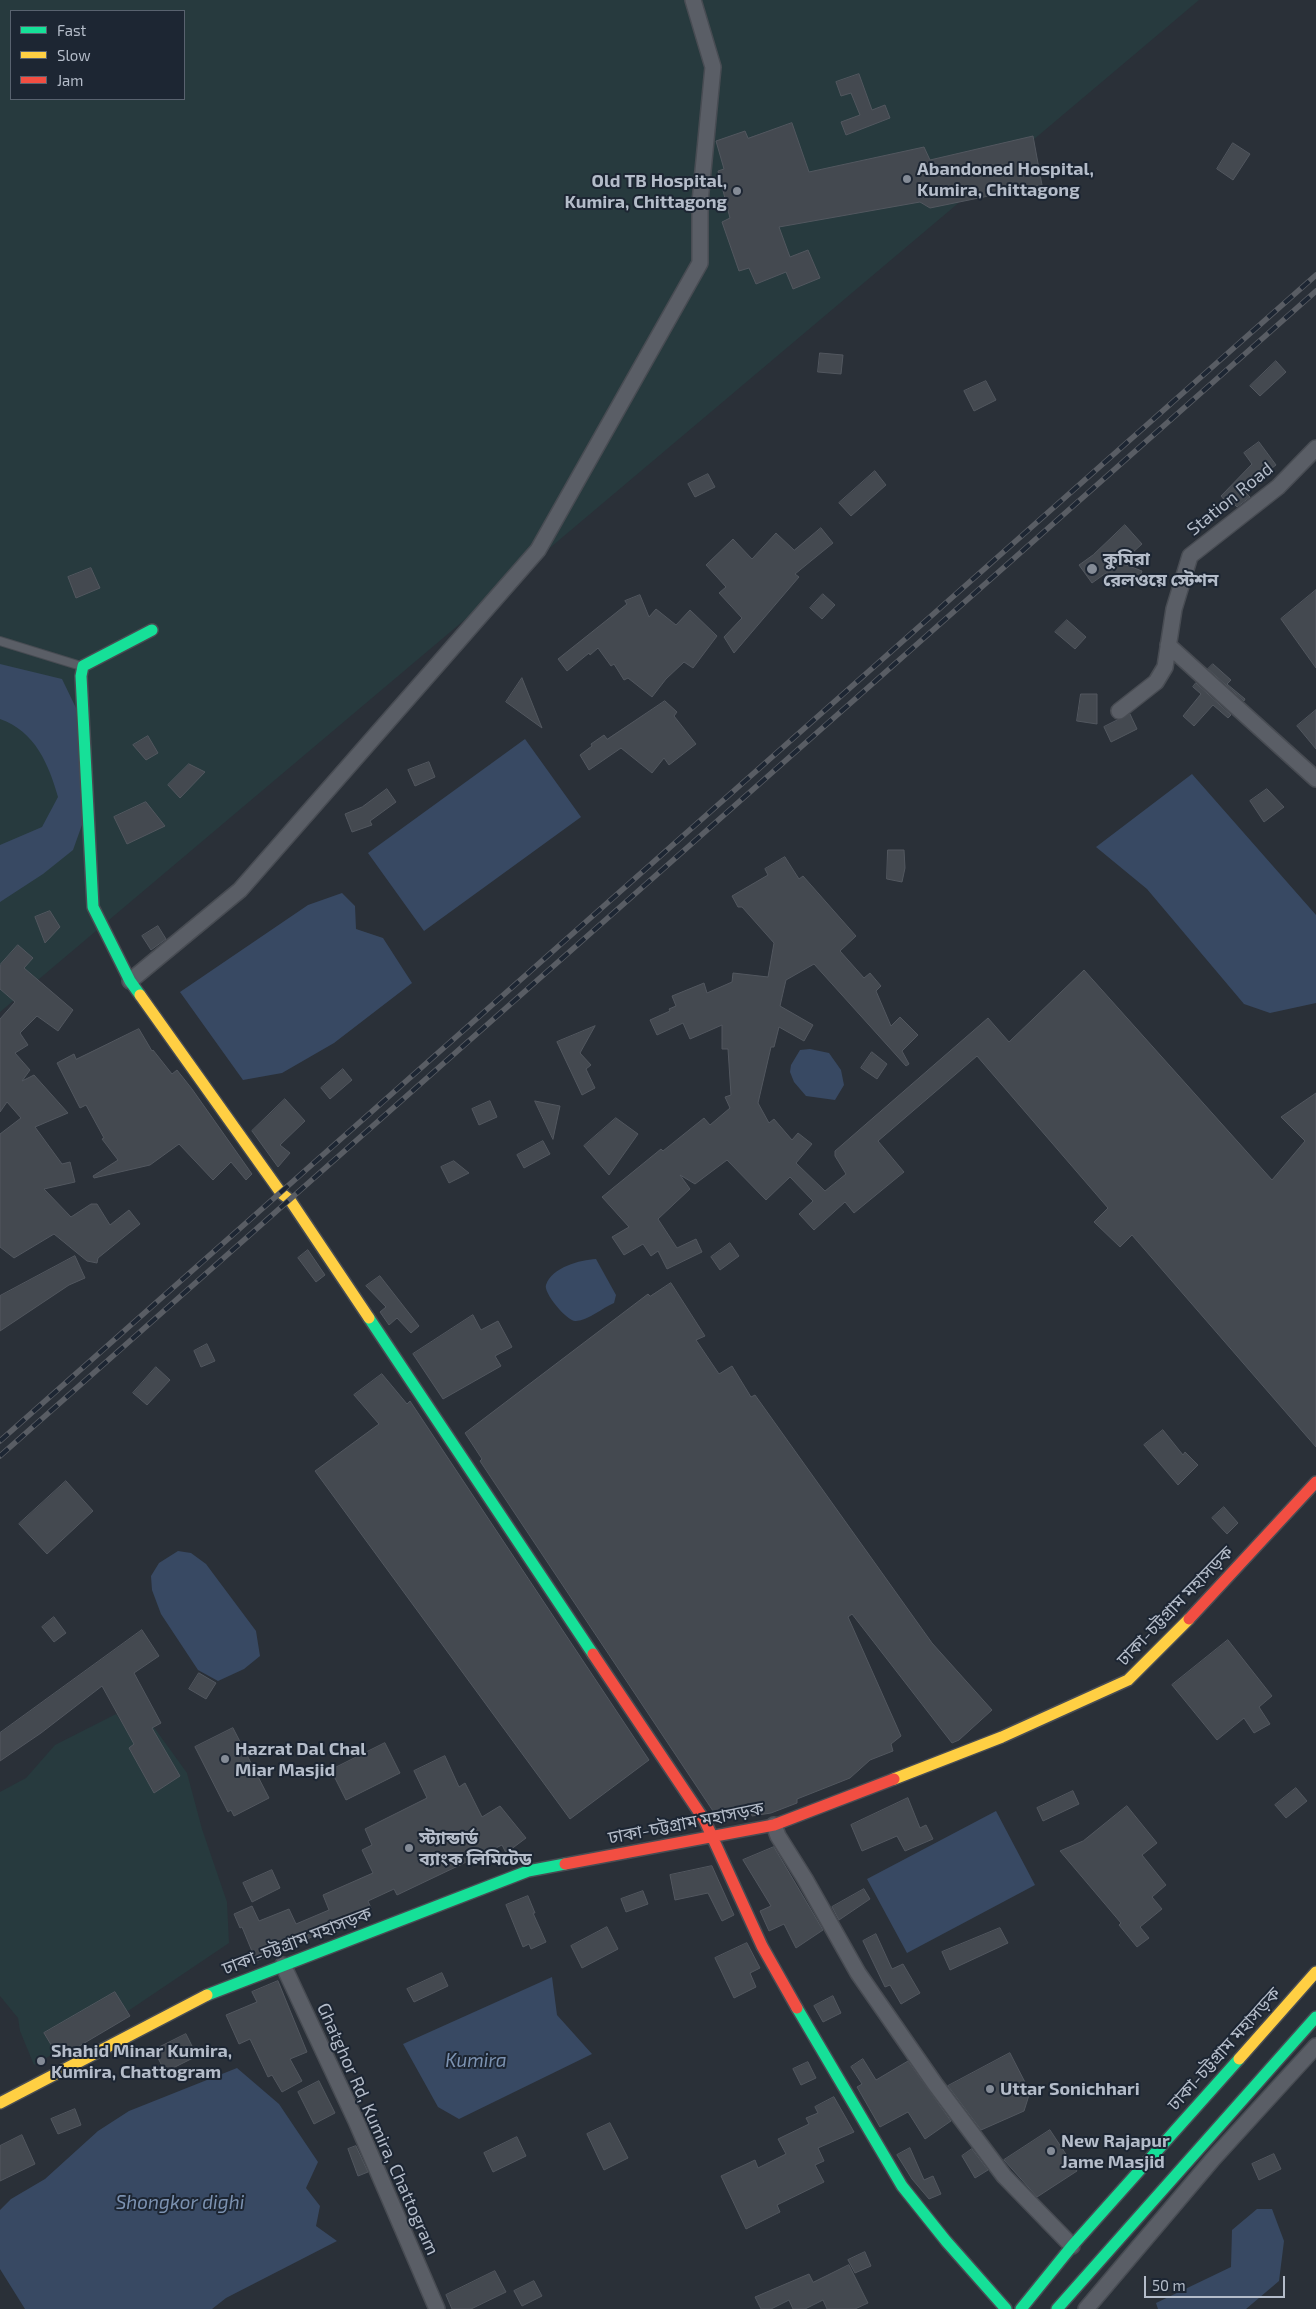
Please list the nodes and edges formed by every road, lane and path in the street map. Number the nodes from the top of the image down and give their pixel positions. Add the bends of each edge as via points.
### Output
1 (693, 0) edge
2 (1316, 448) edge
3 (152, 630) dead end
4 (0, 641) edge
5 (1168, 645) junction
6 (83, 666) junction
7 (1119, 711) dead end
8 (1316, 779) edge
9 (130, 981) junction
10 (1316, 1482) edge
11 (774, 1825) junction
12 (712, 1836) junction
13 (283, 1966) junction
14 (1316, 1972) edge
15 (1316, 2017) edge
16 (1316, 2046) edge
17 (0, 2103) edge
18 (1072, 2246) junction
19 (437, 2309) edge
20 (1006, 2309) edge
21 (1021, 2309) edge
22 (1057, 2309) edge
23 (1086, 2309) edge

1 - 9 street via 713,67 700,202 700,263 543,541 240,890
2 - 5 street, Station Road via 1278,487 1190,556 1174,609
3 - 6 main road
4 - 6 lane
5 - 7 street, Station Road via 1165,667 1156,682
5 - 8 street
6 - 9 main road via 93,907
9 - 12 main road via 281,1193 290,1200
10 - 11 main road, ঢাকা-চট্টগ্রাম মহাসড়ক via 1205,1604 1128,1680 1002,1737
11 - 12 main road, ঢাকা-চট্টগ্রাম মহাসড়ক
11 - 18 street via 858,1973 935,2084 1004,2176
12 - 13 main road, ঢাকা-চট্টগ্রাম মহাসড়ক via 528,1871
12 - 20 main road via 762,1946 902,2186
13 - 17 main road, ঢাকা-চট্টগ্রাম মহাসড়ক via 204,1996
13 - 19 street, Ghatghor Rd, Kumira, Chattogram via 356,2121
14 - 18 main road, ঢাকা-চট্টগ্রাম মহাসড়ক
15 - 22 main road
16 - 23 street
18 - 21 main road, ঢাকা-চট্টগ্রাম মহাসড়ক

